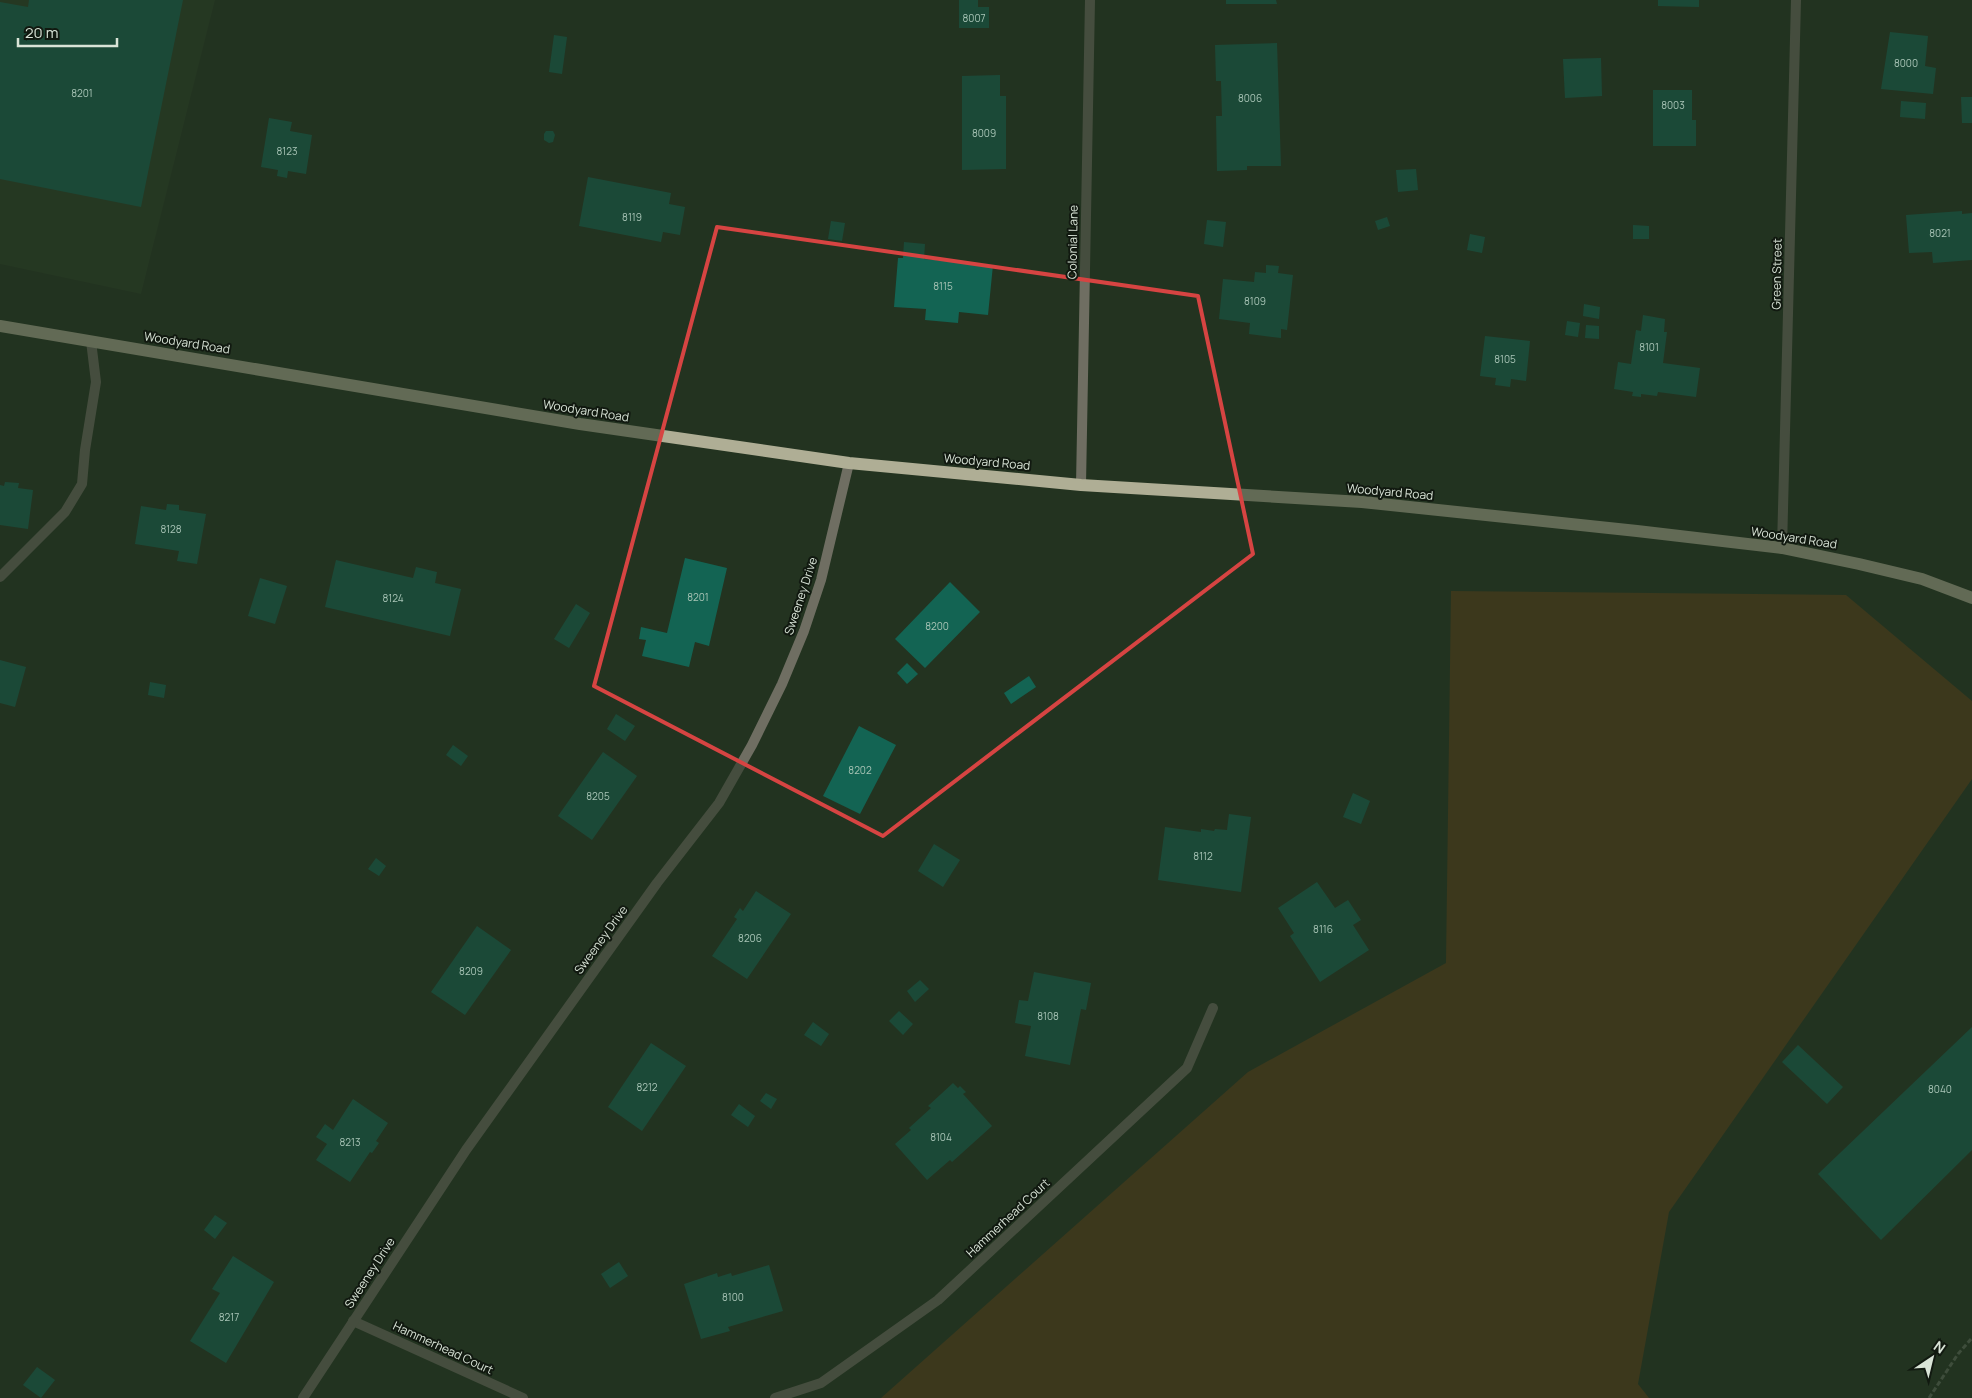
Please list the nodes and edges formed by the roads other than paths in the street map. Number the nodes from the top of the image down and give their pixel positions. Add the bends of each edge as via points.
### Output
1 (1090, 0) edge
2 (1796, 0) edge
3 (0, 326) edge
4 (91, 341) junction
5 (849, 463) junction
6 (1081, 485) junction
7 (1782, 548) junction
8 (0, 577) edge
9 (1972, 598) edge
10 (1213, 1008) dead end
11 (353, 1321) junction
12 (303, 1398) edge
13 (523, 1398) edge
14 (775, 1398) edge

1 - 6 street, Colonial Lane
2 - 7 street, Green Street
3 - 4 main road, Woodyard Road
4 - 5 main road, Woodyard Road via 580,424
4 - 8 street via 96,382 82,484 65,512
5 - 6 main road, Woodyard Road
5 - 11 street, Sweeney Drive via 821,580 804,631 752,745 719,803 472,1142
6 - 7 main road, Woodyard Road via 1391,505
7 - 9 main road, Woodyard Road via 1922,579
10 - 14 street, Hammerhead Court via 1187,1068 938,1300 821,1383
11 - 12 street, Sweeney Drive
11 - 13 street, Hammerhead Court

